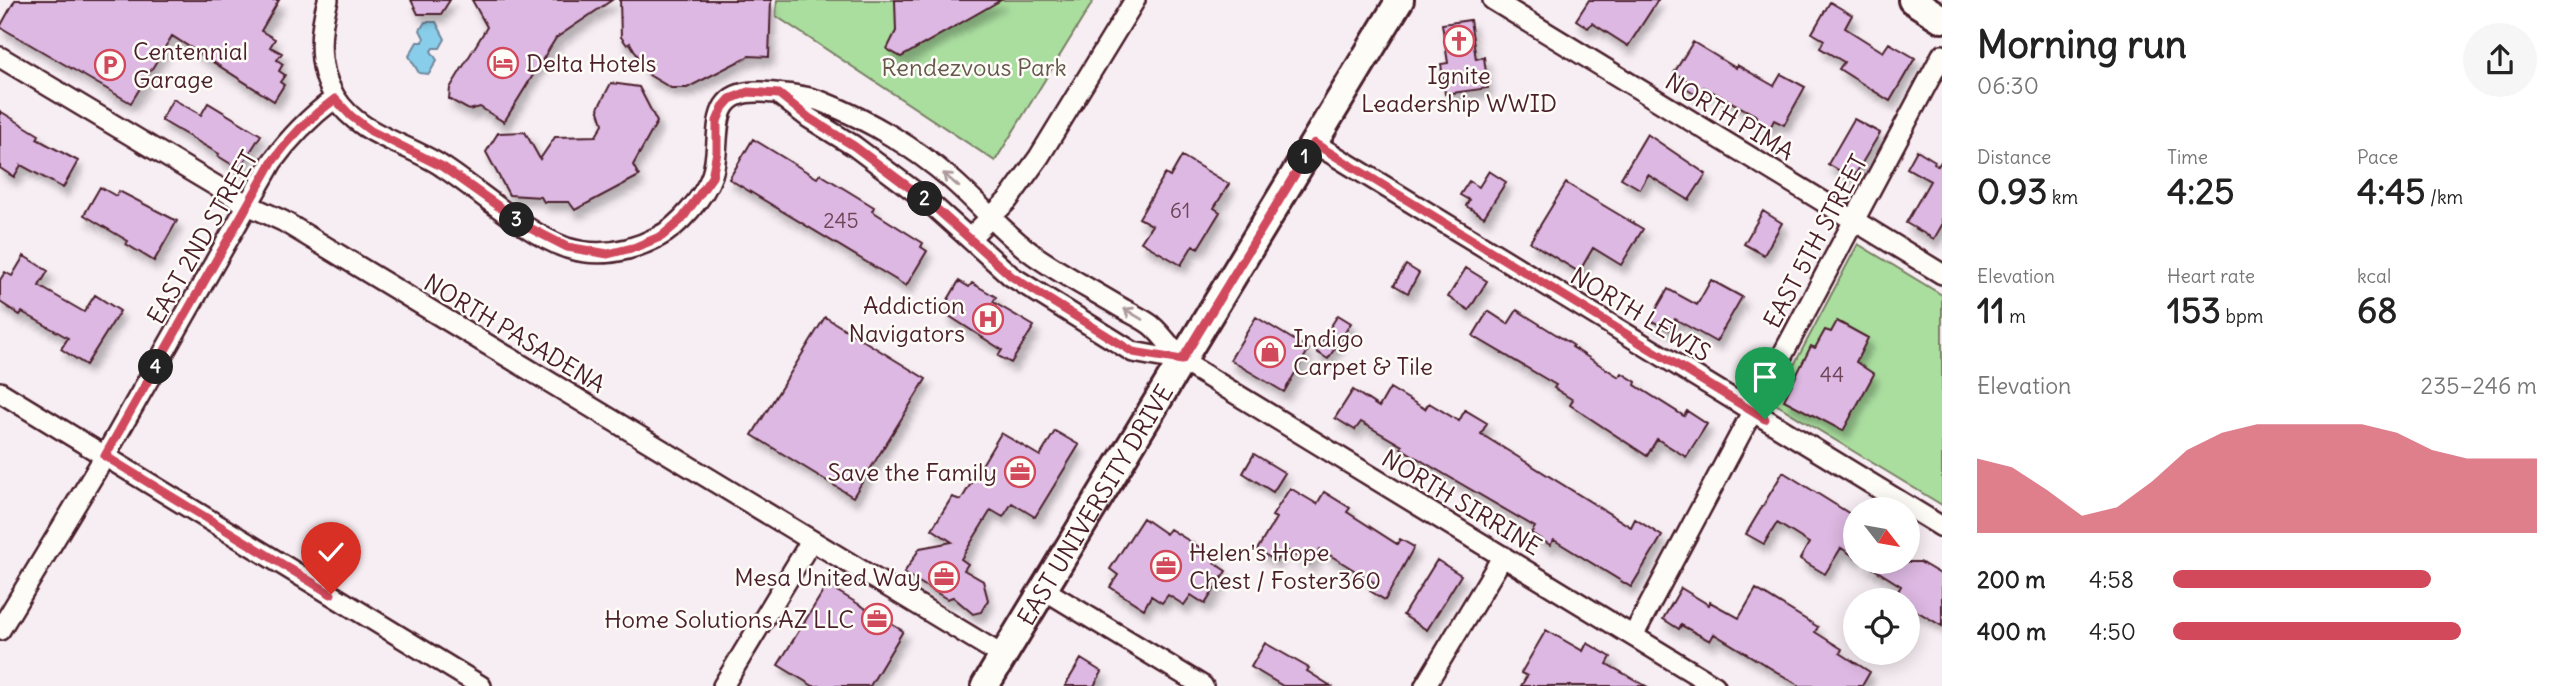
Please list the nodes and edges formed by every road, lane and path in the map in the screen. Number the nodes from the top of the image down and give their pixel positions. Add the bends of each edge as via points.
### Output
1 (328, 0) edge
2 (1135, 0) edge
3 (1400, 0) edge
4 (1493, 0) edge
5 (1912, 0) edge
6 (1942, 19) edge
7 (1942, 55) edge
8 (0, 57) edge
9 (779, 94) junction
10 (335, 99) junction
11 (1314, 143) junction
12 (248, 205) junction
13 (990, 218) junction
14 (1854, 220) junction
15 (970, 238) junction
16 (1942, 274) edge
17 (1182, 360) junction
18 (0, 392) edge
19 (1753, 411) junction
20 (105, 456) junction
21 (1942, 527) edge
22 (811, 541) junction
23 (1503, 556) junction
24 (1043, 589) junction
25 (0, 630) edge
26 (1633, 636) junction
27 (1003, 656) junction
28 (481, 686) edge
29 (723, 686) edge
30 (985, 686) edge
31 (1203, 686) edge
32 (1425, 686) edge
33 (1716, 686) edge

1 - 10 street via 320,41
2 - 13 street via 1039,157
3 - 11 main road, EAST UNIVERSITY DRIVE
4 - 14 street, NORTH PIMA
5 - 6 main road
7 - 14 street, EAST 5TH STREET
8 - 12 street, NORTH PASADENA
9 - 10 street via 748,92 730,99 717,121 712,177 682,219 662,236 608,254 567,247 526,226 443,167 371,131
13 -> 9 street via 951,179 867,123 822,101
9 - 15 street via 919,195
10 - 12 street, EAST 2ND STREET via 290,137
11 - 17 main road, EAST UNIVERSITY DRIVE
11 - 19 street, NORTH LEWIS
12 - 20 street, EAST 2ND STREET
12 - 22 street, NORTH PASADENA via 283,221
13 - 15 street
17 -> 13 street via 1151,325 1037,257
14 - 16 street, NORTH PIMA
14 - 19 street, EAST 5TH STREET
15 - 17 street via 1011,276 1133,352
17 - 23 street, NORTH SIRRINE
17 - 24 main road, EAST UNIVERSITY DRIVE
18 - 20 street
19 - 21 street, NORTH LEWIS
19 - 26 street, EAST 5TH STREET
20 - 25 street, EAST 2ND STREET
20 - 28 street
22 - 27 street, NORTH PASADENA
22 - 29 street
23 - 26 street, NORTH SIRRINE
23 - 32 street
24 - 27 main road, EAST UNIVERSITY DRIVE
24 - 31 street
26 - 33 street, NORTH SIRRINE
27 - 30 main road, EAST UNIVERSITY DRIVE

